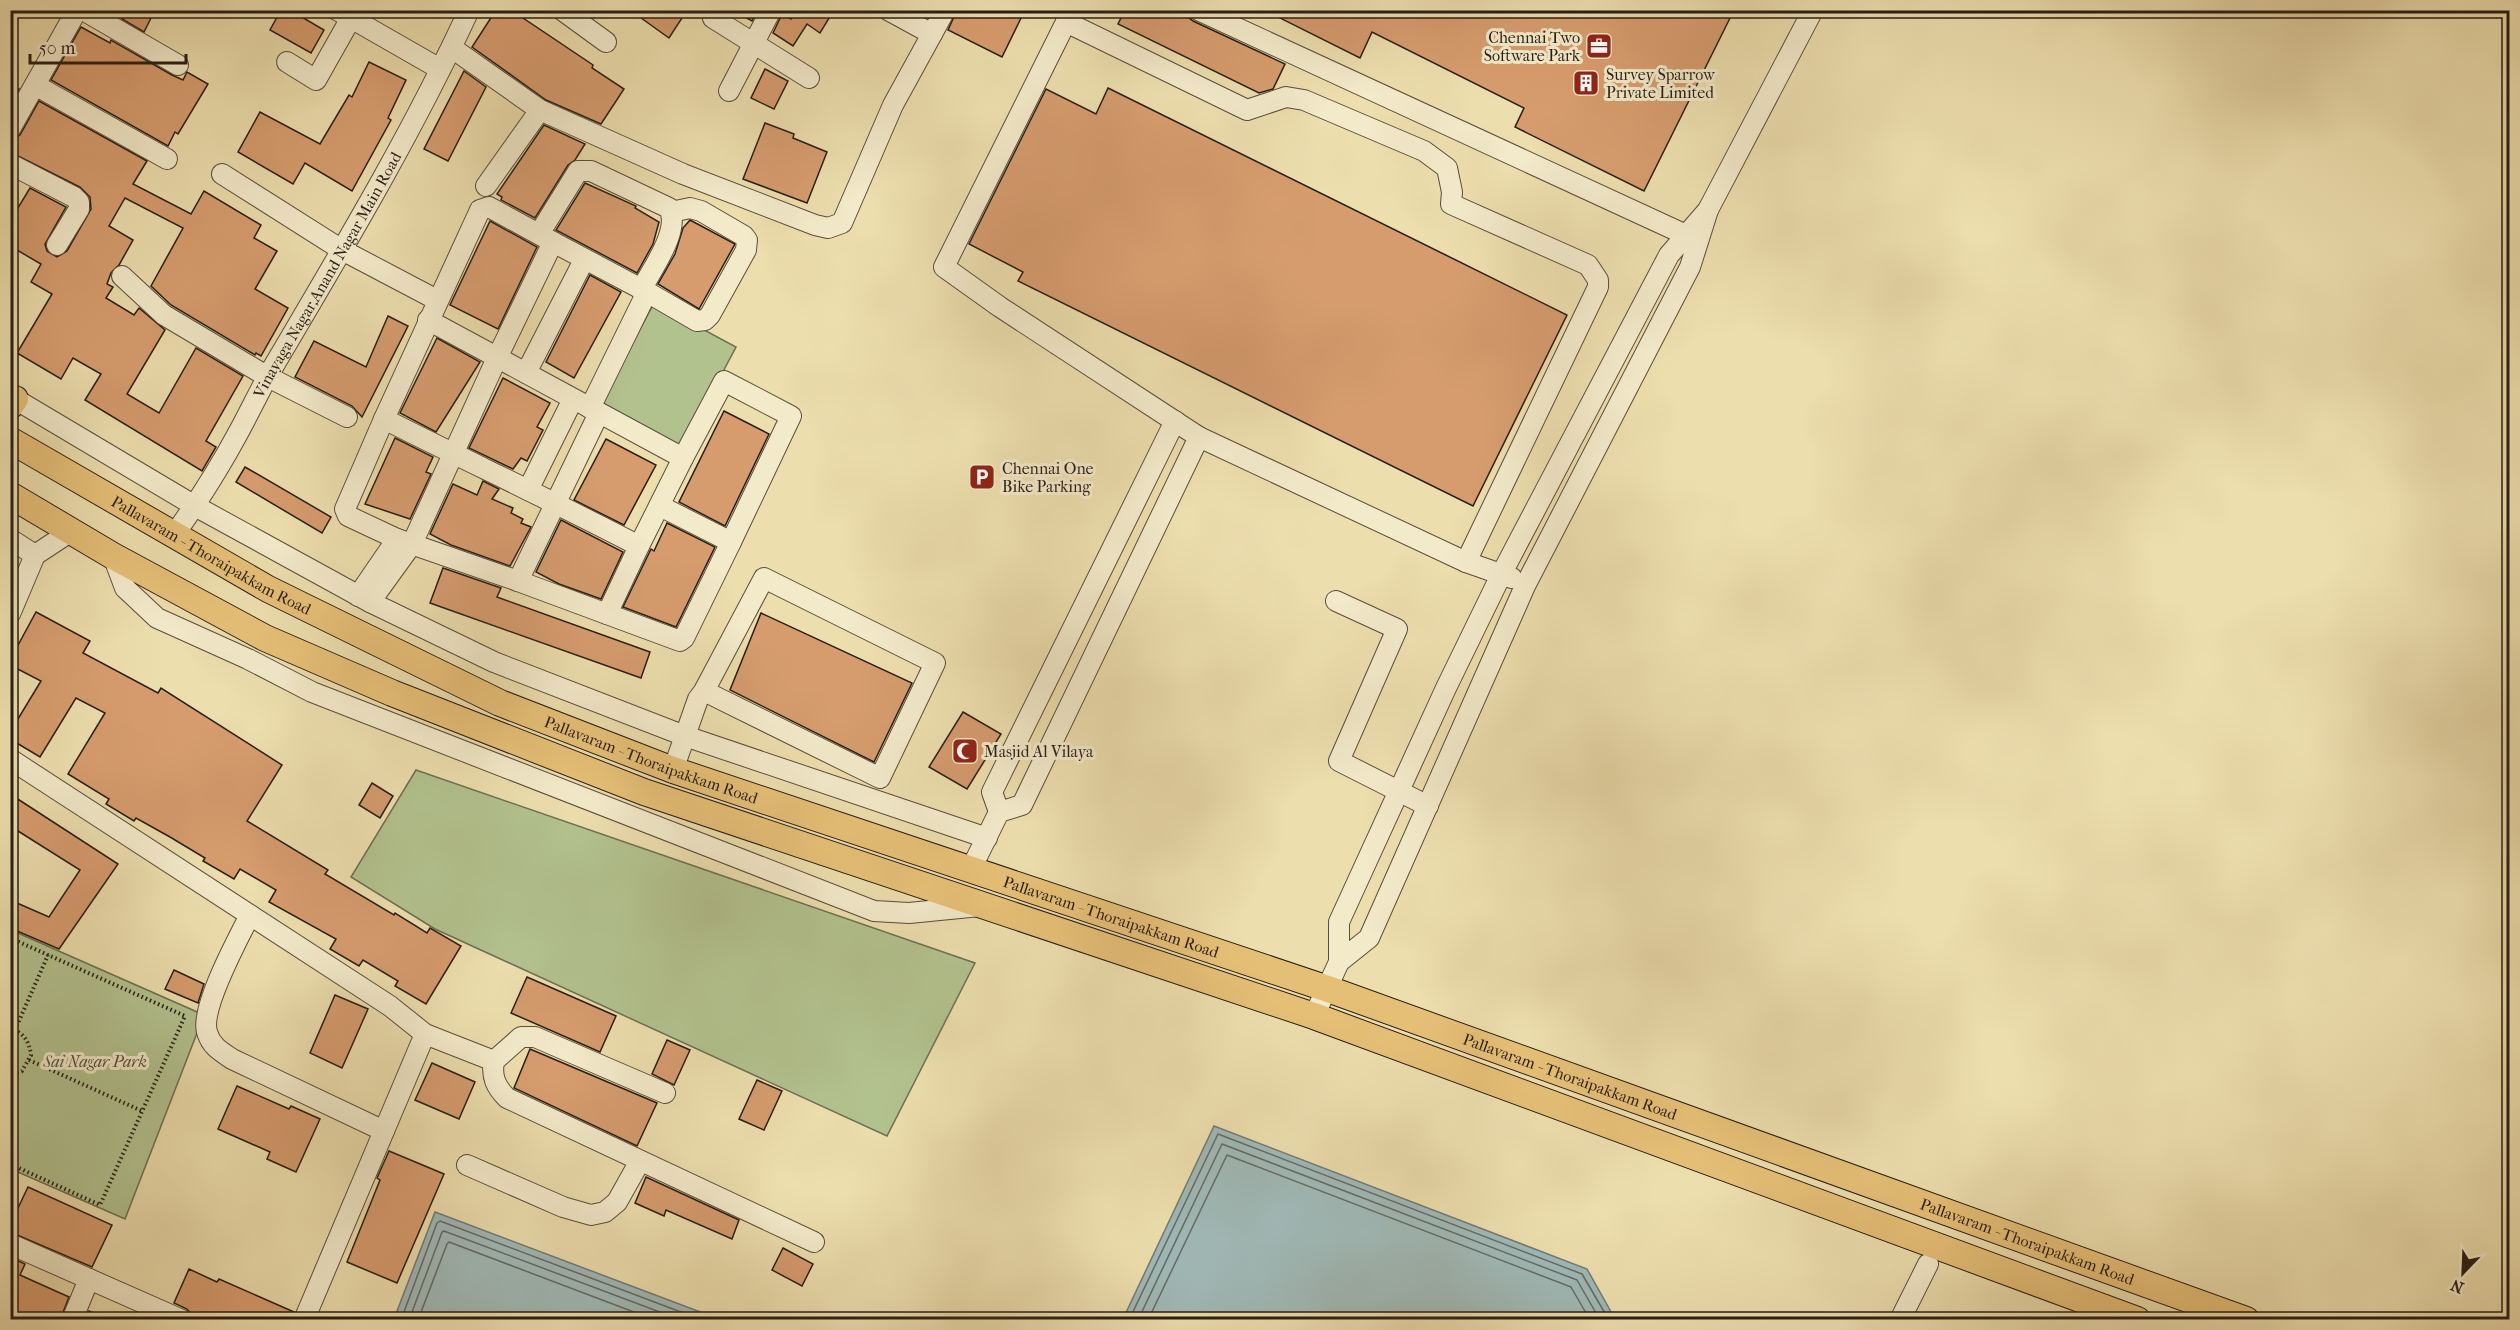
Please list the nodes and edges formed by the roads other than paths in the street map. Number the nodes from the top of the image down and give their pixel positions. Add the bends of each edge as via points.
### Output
1 (77, 10) edge
2 (84, 10) edge
3 (470, 10) edge
4 (562, 10) edge
5 (771, 10) edge
6 (888, 10) edge
7 (945, 10) edge
8 (1198, 10) edge
9 (1813, 10) edge
10 (344, 14) edge
11 (1069, 16) edge
12 (713, 18) dead end
13 (932, 34) junction
14 (606, 42) dead end
15 (753, 43) junction
16 (452, 48) junction
17 (287, 62) dead end
18 (178, 65) dead end
19 (441, 69) junction
20 (808, 78) dead end
21 (35, 84) junction
22 (729, 91) dead end
23 (540, 110) junction
24 (10, 129) edge
25 (167, 159) dead end
26 (13, 172) edge
27 (222, 174) dead end
28 (486, 186) dead end
29 (1708, 210) junction
30 (671, 212) junction
31 (1686, 235) junction
32 (546, 238) junction
33 (57, 245) dead end
34 (342, 250) junction
35 (584, 260) junction
36 (122, 276) dead end
37 (644, 291) junction
38 (434, 298) junction
39 (428, 320) junction
40 (497, 358) junction
41 (526, 373) junction
42 (268, 376) junction
43 (12, 400) edge
44 (587, 407) junction
45 (347, 417) dead end
46 (384, 419) junction
47 (1175, 421) junction
48 (1199, 437) junction
49 (10, 440) edge
50 (454, 455) junction
51 (683, 459) junction
52 (528, 490) junction
53 (10, 495) edge
54 (554, 501) junction
55 (195, 506) junction
56 (660, 506) junction
57 (70, 532) junction
58 (174, 536) junction
59 (10, 539) edge
60 (405, 541) junction
61 (731, 542) junction
62 (639, 546) junction
63 (35, 555) junction
64 (113, 556) junction
65 (1466, 562) junction
66 (1502, 573) junction
67 (518, 581) junction
68 (1526, 586) junction
69 (364, 599) junction
70 (1336, 601) dead end
71 (10, 614) edge
72 (607, 614) junction
73 (1459, 661) junction
74 (1486, 675) junction
75 (704, 691) junction
76 (685, 736) junction
77 (10, 759) edge
78 (673, 770) junction
79 (1398, 791) junction
80 (1428, 806) junction
81 (999, 812) junction
82 (987, 838) junction
83 (971, 868) junction
84 (983, 906) junction
85 (250, 915) junction
86 (1339, 962) junction
87 (1328, 989) junction
88 (1314, 1016) junction
89 (425, 1034) junction
90 (494, 1061) junction
91 (665, 1093) dead end
92 (384, 1131) junction
93 (640, 1161) junction
94 (467, 1165) dead end
95 (814, 1242) dead end
96 (10, 1244) edge
97 (1928, 1264) dead end
98 (89, 1279) junction
99 (72, 1320) edge
100 (182, 1320) edge
101 (304, 1320) edge
102 (1900, 1320) edge
103 (2137, 1320) edge
104 (2246, 1320) edge

1 - 21 street
2 - 18 street
3 - 16 street, Vinayaga Nagar,Anand Nagar Main Road
4 - 14 street
5 - 15 street
6 - 13 street
7 - 13 street
8 - 31 street
9 - 29 street
10 - 17 street via 316,80
10 - 19 street
11 - 47 street via 944,267 1000,308
11 - 65 street via 1247,110 1286,97 1304,100 1424,151 1447,168 1451,204 1588,265 1598,287
12 - 15 street
13 - 23 street via 893,105 842,223 828,228 683,174
15 - 20 street
15 - 22 street
16 - 19 street, Vinayaga Nagar,Anand Nagar Main Road
16 - 23 street
19 - 34 street, Vinayaga Nagar,Anand Nagar Main Road
21 - 24 street
21 - 25 street
23 - 28 street
26 - 33 street via 79,202 79,209
27 - 34 street
29 - 31 street
29 - 68 street via 1690,267
30 - 32 street via 591,171 578,171
30 - 37 street via 671,233
30 - 37 street via 690,208 702,211 744,236 746,250 705,320 697,321
31 - 66 street via 1669,255
32 - 35 street
32 - 38 street via 489,207 480,210
32 - 40 street
34 - 38 street
34 - 42 street, Vinayaga Nagar,Anand Nagar Main Road
35 - 37 street
35 - 41 street
36 - 42 street via 164,315
37 - 44 street
38 - 39 street
39 - 40 street
39 - 46 street
40 - 41 street
40 - 50 street
41 - 44 street
42 - 45 street
42 - 55 street, Vinayaga Nagar,Anand Nagar Main Road
43 - 55 street
44 - 51 street
44 - 52 street
44 - 54 street
46 - 50 street
46 - 60 street via 345,512
47 - 48 street
47 - 81 street via 992,792
48 - 65 street
48 - 81 street via 1022,806
49 - 58 main road, Pallavaram - Thoraipakkam Road
50 - 52 street
50 - 60 street
51 - 56 street
51 - 61 street via 724,381 791,416
52 - 54 street
53 - 57 main road, Pallavaram - Thoraipakkam Road
54 - 62 street
54 - 67 street
55 - 58 street, Vinayaga Nagar,Anand Nagar Main Road
55 - 69 street
56 - 61 street
56 - 62 street
57 - 63 street
57 - 64 main road, Pallavaram - Thoraipakkam Road
58 - 78 main road, Pallavaram - Thoraipakkam Road via 268,589 500,703
59 - 63 street
60 - 67 street
60 - 69 street
61 - 72 street via 680,641
62 - 72 street
63 - 71 street
64 - 84 main road, Pallavaram - Thoraipakkam Road via 265,638 392,693 644,792
64 - 84 street via 125,588 157,618 312,692 874,911 909,913
65 - 66 street
66 - 68 street
66 - 73 street
67 - 72 street
68 - 74 street
69 - 76 street via 494,662
70 - 79 street via 1396,629 1339,761
73 - 74 street
73 - 79 street
74 - 80 street
75 - 75 street via 880,778 935,663 764,578
75 - 76 street
76 - 78 street
76 - 82 street
77 - 85 street
78 - 83 main road, Pallavaram - Thoraipakkam Road
79 - 80 street
79 - 86 street via 1339,922
80 - 86 street via 1369,938
81 - 82 street
82 - 83 street
83 - 87 main road, Pallavaram - Thoraipakkam Road
84 - 88 main road, Pallavaram - Thoraipakkam Road
85 - 89 street via 390,1006
85 - 92 street via 208,1013 207,1030 214,1047 231,1059
86 - 87 street
87 - 88 street
87 - 104 main road, Pallavaram - Thoraipakkam Road
88 - 103 main road, Pallavaram - Thoraipakkam Road
89 - 90 street
89 - 92 street
90 - 91 street via 522,1037 535,1037
90 - 93 street via 494,1079 507,1098
92 - 101 street
93 - 94 street via 617,1202 605,1212 591,1215 563,1207
93 - 95 street
96 - 98 street
97 - 102 street
98 - 99 street
98 - 100 street

